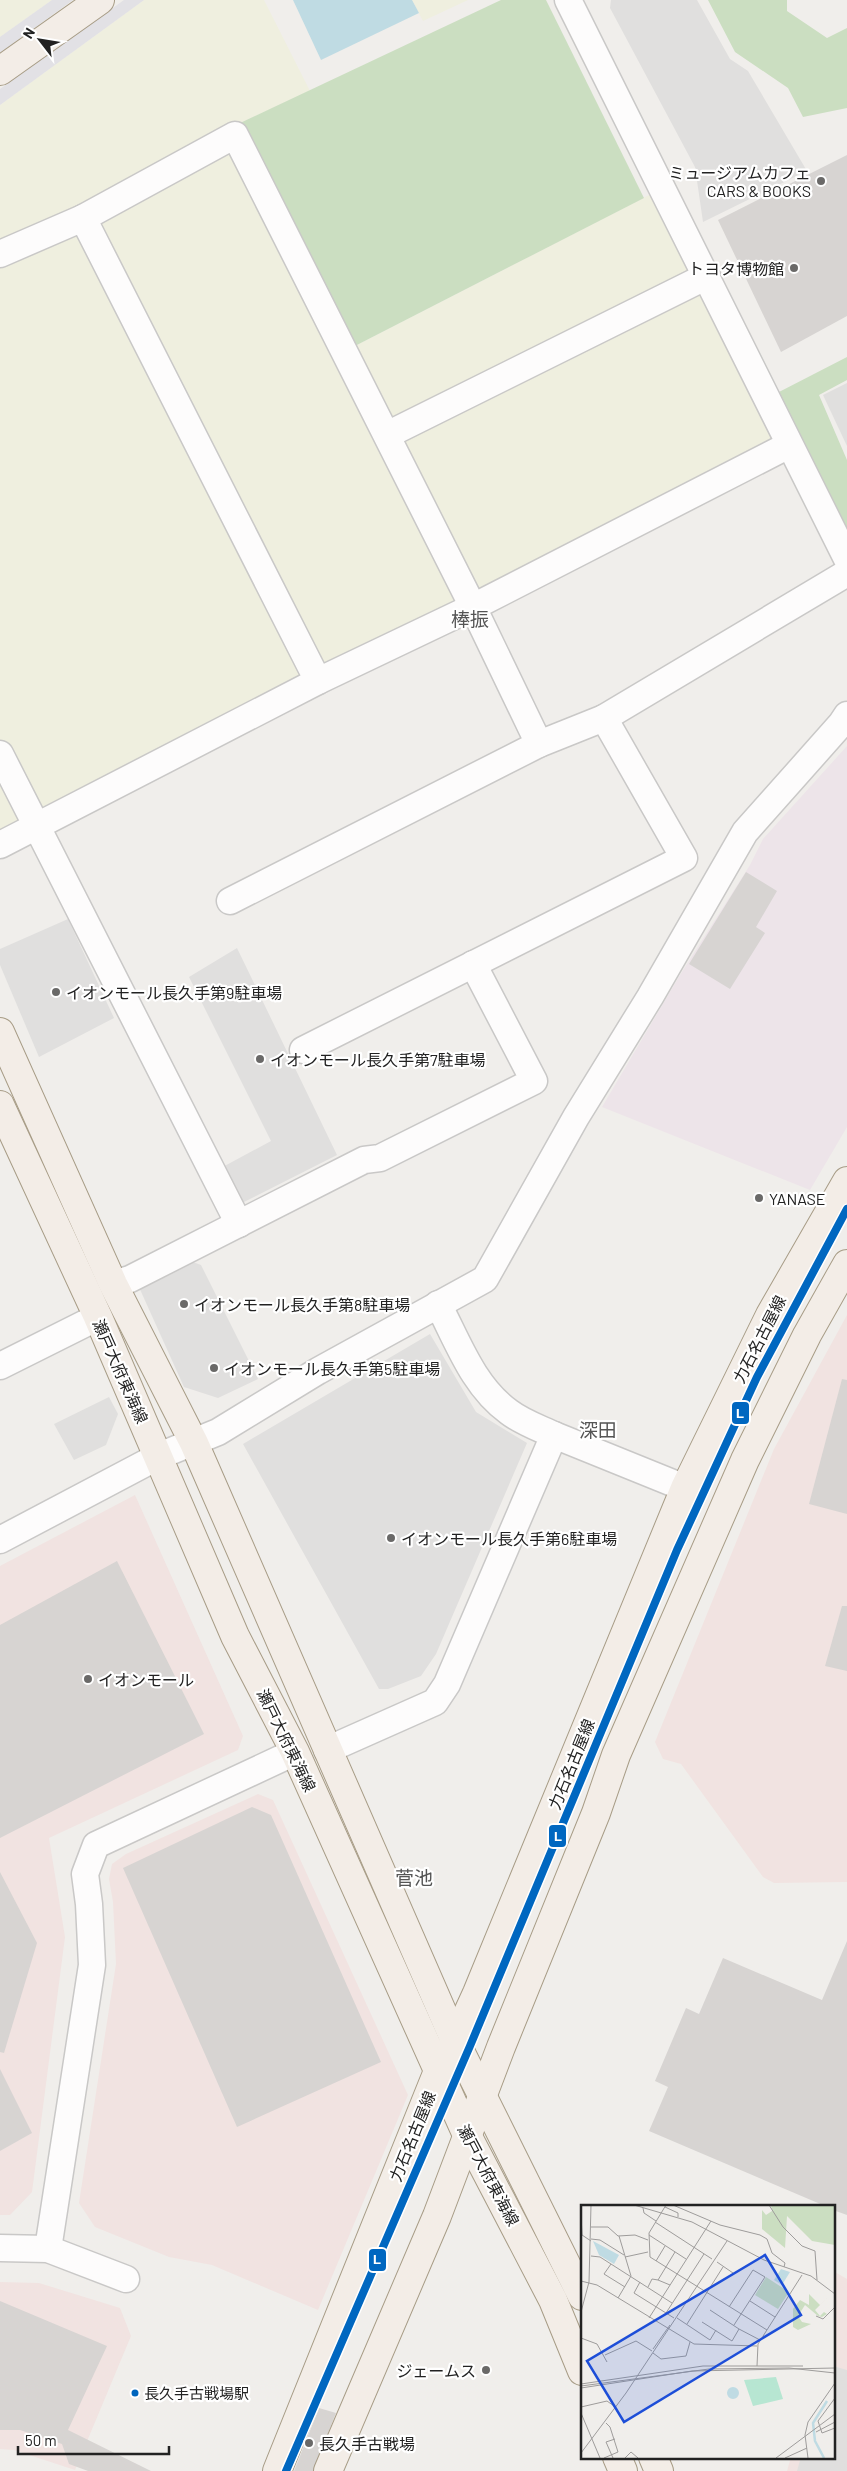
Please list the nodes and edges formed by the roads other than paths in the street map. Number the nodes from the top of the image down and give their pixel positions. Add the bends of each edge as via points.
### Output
1 (100, 0) edge
2 (568, 0) edge
3 (0, 71) edge
4 (83, 218) junction
5 (0, 254) edge
6 (707, 276) junction
7 (387, 435) junction
8 (789, 445) junction
9 (847, 559) edge
10 (847, 573) edge
11 (473, 607) junction
12 (318, 682) junction
13 (847, 715) edge
14 (604, 718) junction
15 (539, 744) junction
16 (0, 754) edge
17 (37, 827) junction
18 (0, 845) edge
19 (230, 901) dead end
20 (473, 964) junction
21 (0, 1032) edge
22 (303, 1050) dead end
23 (0, 1105) edge
24 (847, 1181) edge
25 (239, 1224) junction
26 (847, 1264) edge
27 (113, 1284) junction
28 (438, 1304) junction
29 (98, 1317) junction
30 (0, 1366) edge
31 (554, 1435) junction
32 (194, 1443) junction
33 (159, 1456) junction
34 (685, 1488) junction
35 (0, 1540) edge
36 (327, 1750) junction
37 (295, 1752) junction
38 (455, 2041) junction
39 (438, 2071) junction
40 (484, 2096) junction
41 (467, 2136) junction
42 (0, 2248) edge
43 (48, 2249) junction
44 (126, 2278) dead end
45 (581, 2294) edge
46 (581, 2369) edge
47 (617, 2458) edge
48 (653, 2458) edge
49 (277, 2471) edge
50 (328, 2471) edge
51 (623, 2471) edge
52 (659, 2471) edge

1 - 3 main road
2 - 6 street
4 - 5 street
4 - 7 street via 235,135
4 - 12 street
6 - 7 street
6 - 8 street
7 - 11 street
8 - 9 street
8 - 11 street
10 - 14 street
11 - 12 street
11 - 15 street
12 - 17 street
13 - 28 street via 746,832 576,1116 485,1279
14 - 15 street
14 - 20 street via 684,858
15 - 19 street
16 - 17 street
17 - 18 street
17 - 25 street
20 - 22 street
20 - 25 street via 534,1081 380,1158 364,1160
21 - 27 main road, 瀬戸大府東海線
23 - 29 main road, 瀬戸大府東海線
24 - 34 main road, 力石名古屋線 via 770,1315
25 - 27 street via 130,1279
26 - 40 main road via 807,1335 745,1460 616,1755
27 - 32 main road, 瀬戸大府東海線
28 - 31 street via 480,1385 511,1414
28 - 32 street
29 - 30 street
29 - 33 main road, 瀬戸大府東海線
31 - 34 street
31 - 36 street via 447,1684 435,1702
32 - 33 street
32 - 36 main road, 瀬戸大府東海線
33 - 35 street
33 - 37 main road, 瀬戸大府東海線 via 235,1636
34 - 38 main road, 力石名古屋線
36 - 38 main road, 瀬戸大府東海線
37 - 39 main road, 瀬戸大府東海線
37 - 43 street via 96,1845 84,1874 89,1904 90,1975
38 - 39 main road, 力石名古屋線
38 - 40 main road, 瀬戸大府東海線
39 - 41 main road, 瀬戸大府東海線
39 - 49 main road, 力石名古屋線
40 - 41 main road
40 - 45 main road, 瀬戸大府東海線
41 - 46 main road, 瀬戸大府東海線 via 553,2300
41 - 50 main road via 437,2216
42 - 43 street
43 - 44 street
47 - 51 main road
48 - 52 main road

